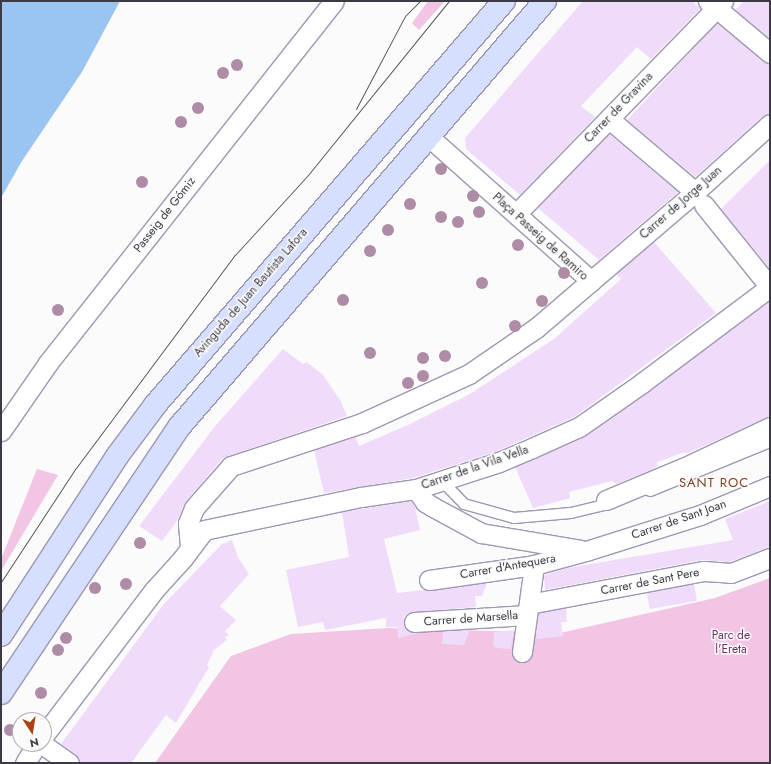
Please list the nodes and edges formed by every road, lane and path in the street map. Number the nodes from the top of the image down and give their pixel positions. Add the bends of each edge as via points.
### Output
1 (334, 1) edge
2 (504, 1) edge
3 (545, 1) edge
4 (715, 3) edge
5 (770, 53) edge
6 (609, 119) junction
7 (770, 124) edge
8 (429, 137) junction
9 (700, 199) junction
10 (516, 214) junction
11 (591, 281) junction
12 (770, 287) edge
13 (770, 427) edge
14 (1, 431) edge
15 (770, 442) edge
16 (442, 481) junction
17 (770, 486) edge
18 (416, 489) junction
19 (606, 502) junction
20 (190, 547) junction
21 (586, 551) junction
22 (770, 558) edge
23 (534, 565) junction
24 (429, 580) dead end
25 (528, 610) junction
26 (414, 622) dead end
27 (1, 635) edge
28 (522, 652) dead end
29 (1, 693) edge
30 (52, 724) edge
31 (52, 751) edge
32 (32, 752) edge
33 (25, 763) edge
34 (69, 763) edge

1 - 14 street, Passeig de Gómiz via 48,363
2 - 27 main road, Avinguda de Juan Bautista Lafora via 156,404 118,455
3 - 8 main road
4 - 5 street
4 - 6 street, Carrer de Gravina
6 - 9 street
6 - 10 street, Carrer de Gravina
7 - 9 street, Carrer de Jorge Juan
8 - 10 street, Plaça Passeig de Ramiro
8 - 29 main road via 180,426
9 - 11 street, Carrer de Jorge Juan
9 - 12 street
10 - 11 street, Plaça Passeig de Ramiro
11 - 20 street, Plaça Passeig de Ramiro via 536,328 469,374 362,423 231,466 194,508 188,522
12 - 16 street, Carrer de la Vila Vella via 579,427 499,462
13 - 19 street
15 - 19 lane via 685,479
16 - 18 street, Carrer de la Vila Vella
16 - 19 lane via 464,504 514,518 571,513
17 - 21 street, Carrer de Sant Joan via 700,515
18 - 20 street, Carrer de la Vila Vella via 361,497 204,530
18 - 21 street via 425,502 481,533
20 - 30 street, Carrer de la Vila Vella
21 - 23 street, Carrer d'Antequera
22 - 25 street, Carrer de Sant Pere via 731,573 704,570
23 - 24 street, Carrer d'Antequera
23 - 25 street
25 - 26 street, Carrer de Marsella
25 - 28 street
31 - 34 street
32 - 33 street

